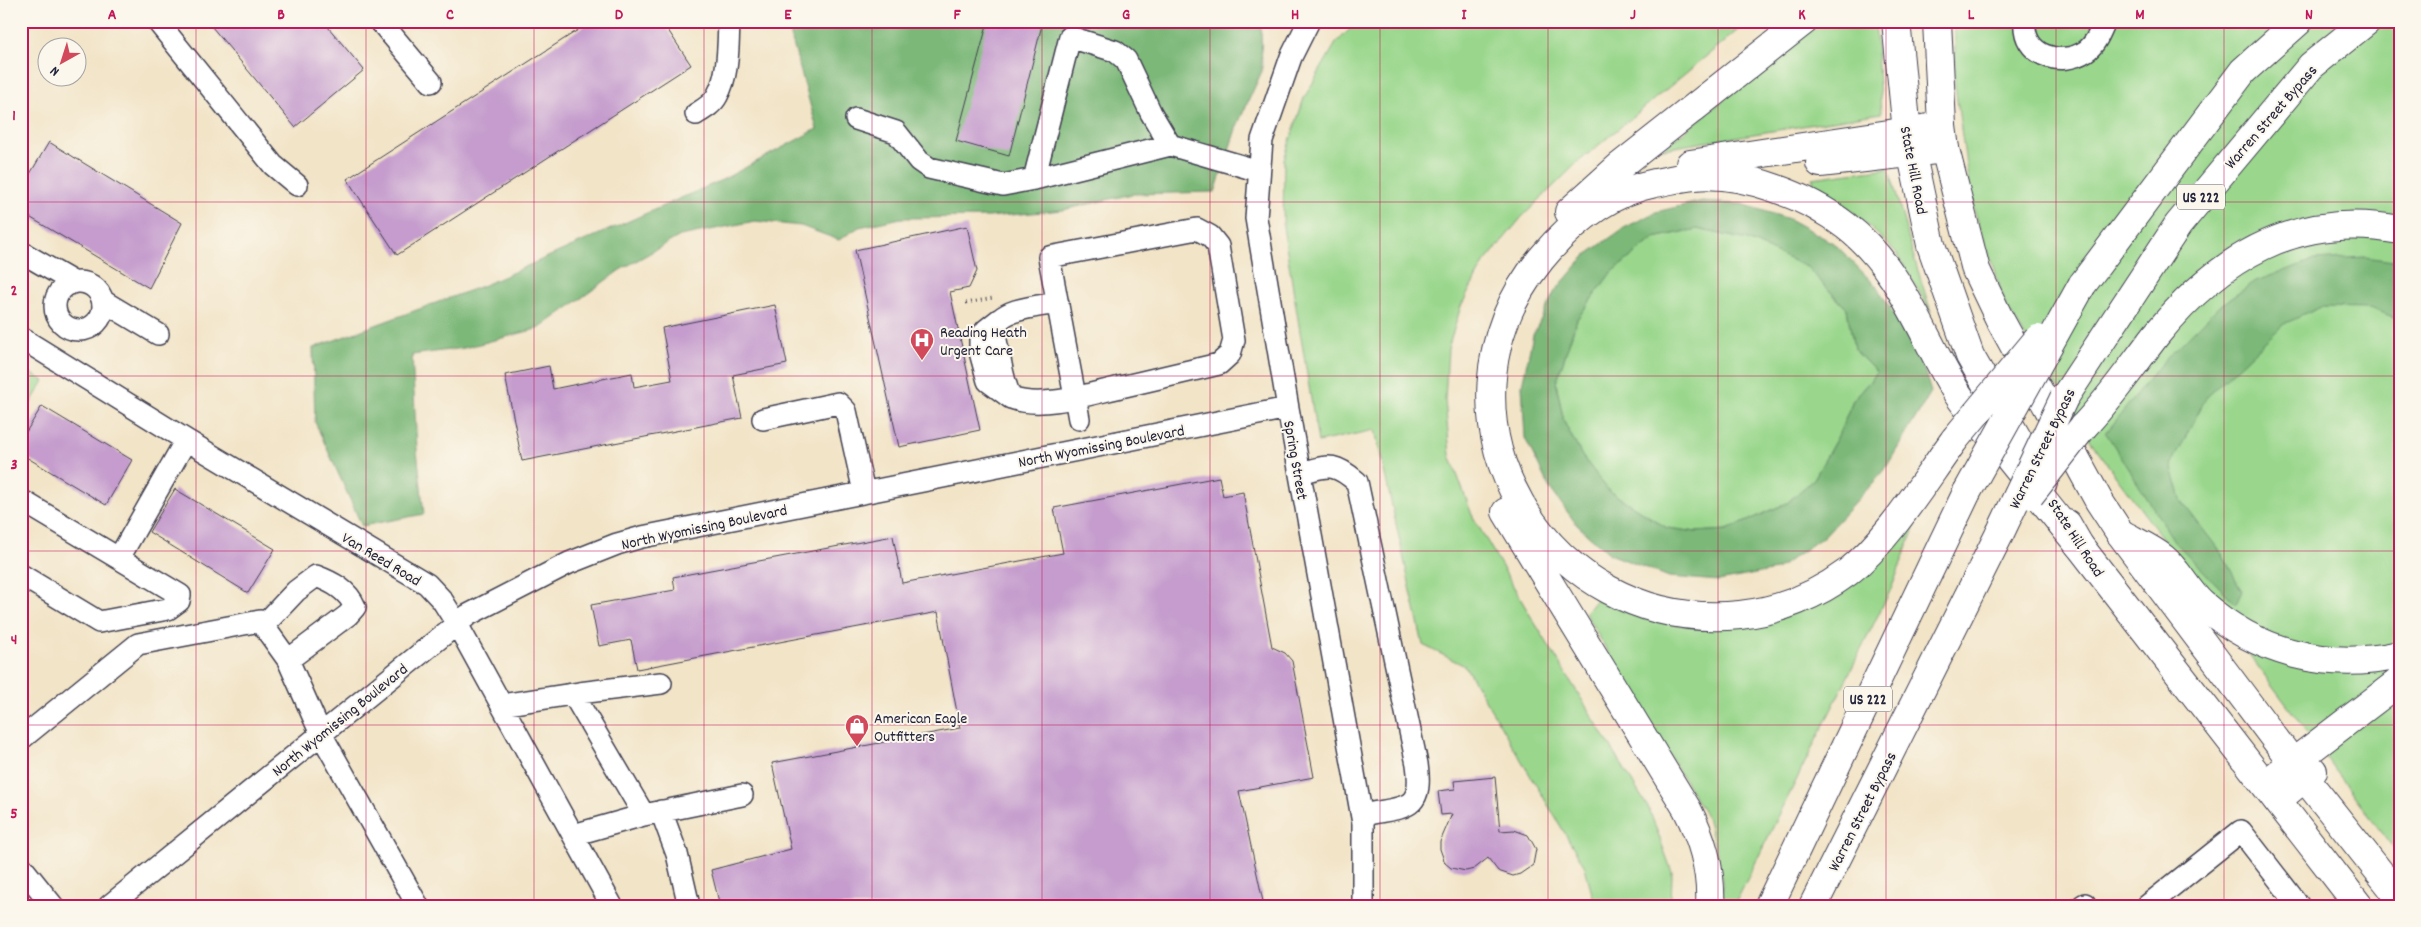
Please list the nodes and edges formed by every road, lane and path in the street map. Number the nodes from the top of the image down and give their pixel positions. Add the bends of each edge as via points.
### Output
1 (157, 21) edge
2 (380, 21) edge
3 (729, 21) edge
4 (1804, 21) edge
5 (1896, 21) edge
6 (1937, 21) edge
7 (2025, 21) edge
8 (2105, 21) edge
9 (2299, 21) edge
10 (2367, 21) edge
11 (1304, 23) edge
12 (1072, 29) edge
13 (431, 82) dead end
14 (696, 114) dead end
15 (856, 119) dead end
16 (1943, 138) junction
17 (1909, 143) junction
18 (1170, 145) junction
19 (1259, 171) junction
20 (1722, 177) junction
21 (1034, 179) junction
22 (297, 184) dead end
23 (1573, 207) junction
24 (2400, 230) edge
25 (21, 252) edge
26 (73, 282) junction
27 (2082, 285) junction
28 (104, 301) junction
29 (1058, 303) junction
30 (65, 326) junction
31 (158, 334) dead end
32 (21, 338) edge
33 (48, 354) junction
34 (1075, 397) junction
35 (1288, 408) junction
36 (763, 419) dead end
37 (1079, 419) dead end
38 (186, 440) junction
39 (1300, 473) junction
40 (864, 492) junction
41 (21, 500) edge
42 (2000, 533) junction
43 (2120, 533) junction
44 (2079, 545) junction
45 (119, 558) junction
46 (21, 575) edge
47 (457, 624) junction
48 (263, 626) junction
49 (2400, 656) edge
50 (288, 660) junction
51 (2400, 681) edge
52 (661, 683) dead end
53 (573, 694) junction
54 (2400, 704) edge
55 (502, 705) junction
56 (321, 734) junction
57 (21, 739) edge
58 (2299, 770) junction
59 (2271, 792) junction
60 (742, 795) dead end
61 (652, 813) junction
62 (1362, 816) junction
63 (573, 835) junction
64 (21, 866) edge
65 (2400, 898) edge
66 (410, 903) edge
67 (54, 906) edge
68 (109, 906) edge
69 (612, 906) edge
70 (689, 906) edge
71 (1363, 906) edge
72 (1710, 906) edge
73 (1769, 906) edge
74 (1813, 906) edge
75 (2147, 906) edge
76 (2299, 906) edge
77 (2359, 906) edge

1 - 22 street via 274,165
2 - 13 street
3 - 14 street via 724,72 717,96
4 - 23 main road
5 - 17 main road, State Hill Road
6 - 16 main road, State Hill Road
7 - 8 street via 2024,31 2031,46 2042,56 2058,59 2087,51 2098,39
9 - 27 main road, US 222 via 2243,71
10 - 42 main road, Warren Street Bypass / US 222, bridge via 2311,66 2178,225 2064,398
11 - 19 street, Spring Street via 1262,140
12 - 18 street via 1126,60
12 - 21 street
15 - 21 street via 896,132 915,157 929,168 1003,185
16 - 17 main road
16 - 43 main road, State Hill Road via 1976,270 1999,318
17 - 20 main road
17 - 23 main road via 1658,168 1623,179
17 - 44 main road, State Hill Road via 1931,246 1970,356
18 - 19 street
18 - 21 street
19 - 35 street, Spring Street via 1256,218
20 - 27 main road, bridge via 1694,176 1641,186 1584,216 1567,229 1535,266 1509,313 1492,381 1496,437 1508,480 1530,520 1548,543 1587,578 1609,591 1654,608 1701,616 1725,616 1774,608 1796,601 1848,571 1887,531 1955,439
20 - 44 main road via 1787,192 1829,213 1872,248 1897,281 1958,395
23 - 72 main road via 1521,265 1508,285 1490,326 1476,409 1483,455 1501,502 1521,539 1688,810 1704,851 1710,882
24 - 42 main road, bridge via 2363,224 2288,234 2245,254 2208,281 2157,334
25 - 26 street
26 - 28 street via 80,281 95,287
26 - 30 street via 60,291 54,306
27 - 73 main road, US 222, bridge via 1966,492
28 - 30 street via 101,317 89,328 81,331
28 - 31 street
29 - 34 street
29 - 34 street via 1016,310 1000,319 996,337 1005,385 1011,398 1036,402
29 - 34 street via 1050,257 1197,230 1210,236 1218,246 1234,340 1226,360
30 - 33 street
32 - 33 street, Van Reed Road
33 - 38 street, Van Reed Road
34 - 37 street
35 - 39 street, Spring Street
35 - 40 street, North Wyomissing Boulevard
36 - 40 street via 838,403 846,411
38 - 45 street
38 - 47 street, Van Reed Road via 427,584
39 - 62 street, Spring Street
39 - 62 street via 1332,466 1345,471 1356,482 1417,764 1420,785 1416,798 1408,805
40 - 47 street, North Wyomissing Boulevard via 617,544 569,563 468,615
41 - 45 street
42 - 74 main road, Warren Street Bypass / US 222
43 - 49 main road via 2163,558 2190,593 2224,621 2262,642 2320,660 2356,662
43 - 58 main road, State Hill Road
44 - 59 main road, State Hill Road
45 - 46 street via 180,595 179,601 168,609 99,622
47 - 55 street, Van Reed Road
47 - 56 street, North Wyomissing Boulevard
48 - 50 street
48 - 50 street via 296,591 316,576 332,582 351,598 355,608 348,615
48 - 57 street via 260,621 138,644
50 - 56 street
51 - 58 main road
52 - 53 street
53 - 55 street
53 - 61 street
54 - 58 main road
55 - 63 street, Van Reed Road
56 - 66 street
56 - 68 street, North Wyomissing Boulevard
58 - 59 main road
58 - 65 main road, State Hill Road
59 - 77 main road, State Hill Road
60 - 61 street
61 - 63 street
61 - 70 street via 677,854
62 - 71 street, Spring Street
63 - 69 street, Van Reed Road
64 - 67 street
75 - 76 street via 2241,831

